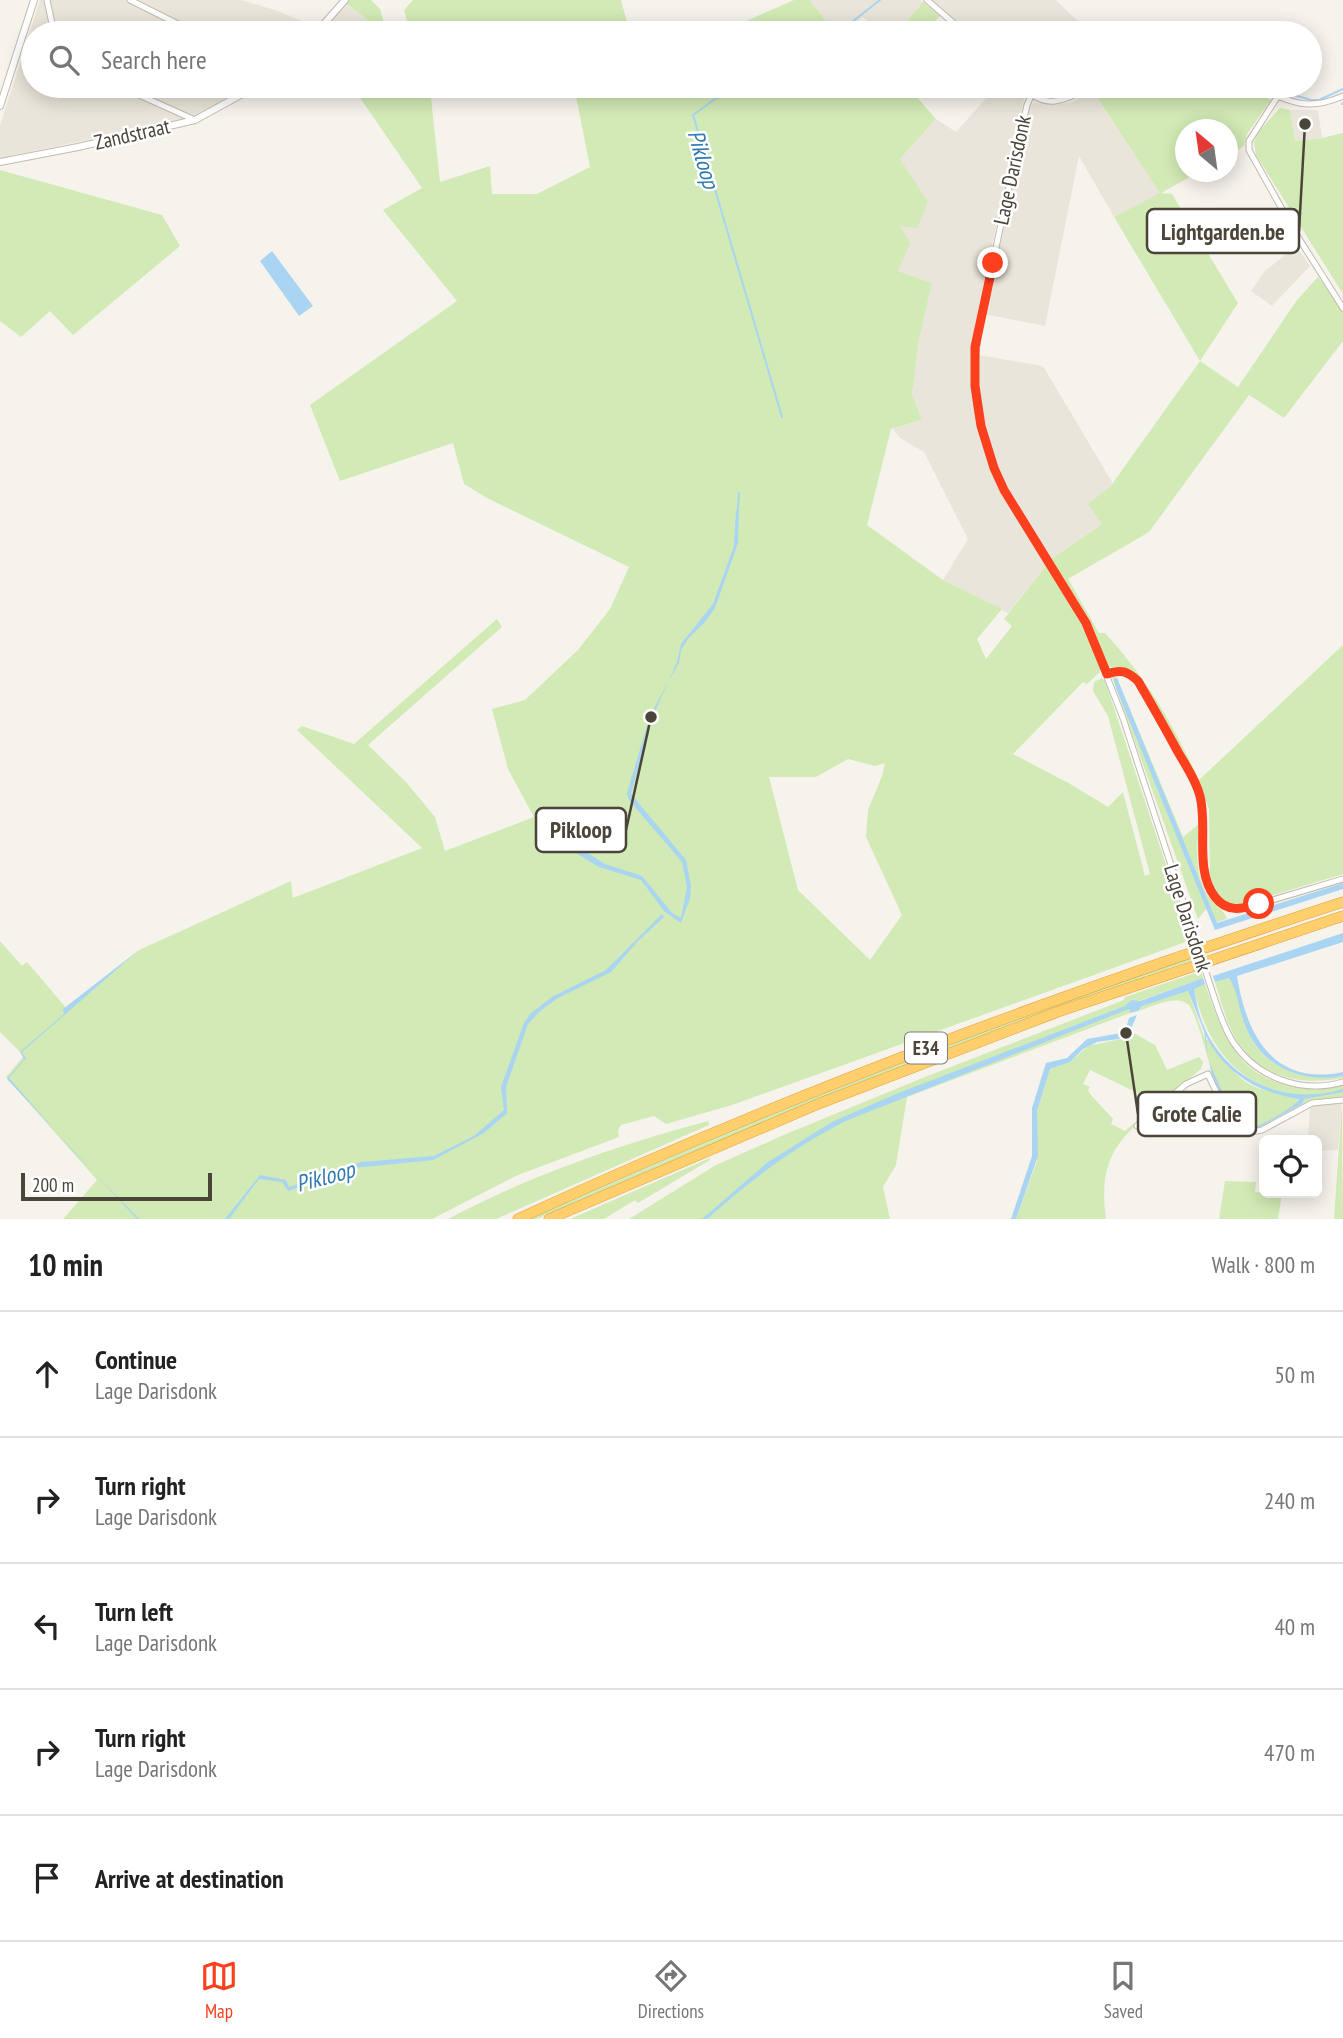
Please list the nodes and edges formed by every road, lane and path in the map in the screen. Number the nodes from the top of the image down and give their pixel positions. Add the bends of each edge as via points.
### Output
1 (34, 0) edge
2 (47, 0) edge
3 (131, 0) edge
4 (345, 0) edge
5 (927, 0) edge
6 (27, 21) edge
7 (51, 21) edge
8 (172, 21) edge
9 (327, 21) edge
10 (951, 21) edge
11 (21, 41) edge
12 (1343, 96) edge
13 (146, 98) edge
14 (234, 98) edge
15 (1030, 98) edge
16 (1038, 98) edge
17 (1068, 98) edge
18 (1278, 98) edge
19 (1286, 98) edge
20 (0, 106) edge
21 (195, 120) junction
22 (0, 162) edge
23 (1343, 308) edge
24 (1107, 674) junction
25 (1343, 879) edge
26 (1343, 902) edge
27 (1343, 916) edge
28 (1343, 1082) edge
29 (1343, 1100) edge
30 (1137, 1126) dead end
31 (518, 1219) edge
32 (549, 1219) edge

1 - 6 street
2 - 7 street
3 - 8 street
4 - 9 street
5 - 10 street
11 - 20 street
12 - 19 street via 1315,106
13 - 21 street
14 - 21 street, Zandstraat
15 - 24 street, Lage Darisdonk via 975,347 976,400 985,442 1004,490 1086,623
16 - 17 street
18 - 23 street via 1249,141 1249,150
21 - 22 street, Zandstraat
24 - 25 street, Lage Darisdonk via 1119,670 1138,681 1194,779 1202,811 1208,885 1224,906 1239,910
24 - 28 street, Lage Darisdonk, bridge via 1232,1040 1265,1073 1287,1082 1305,1086
26 - 31 highway, E34 via 1186,953 810,1093
27 - 32 highway, E34 via 958,1050 818,1104
29 - 30 street via 1312,1102 1262,1130 1245,1133 1231,1124 1208,1074 1186,1084

